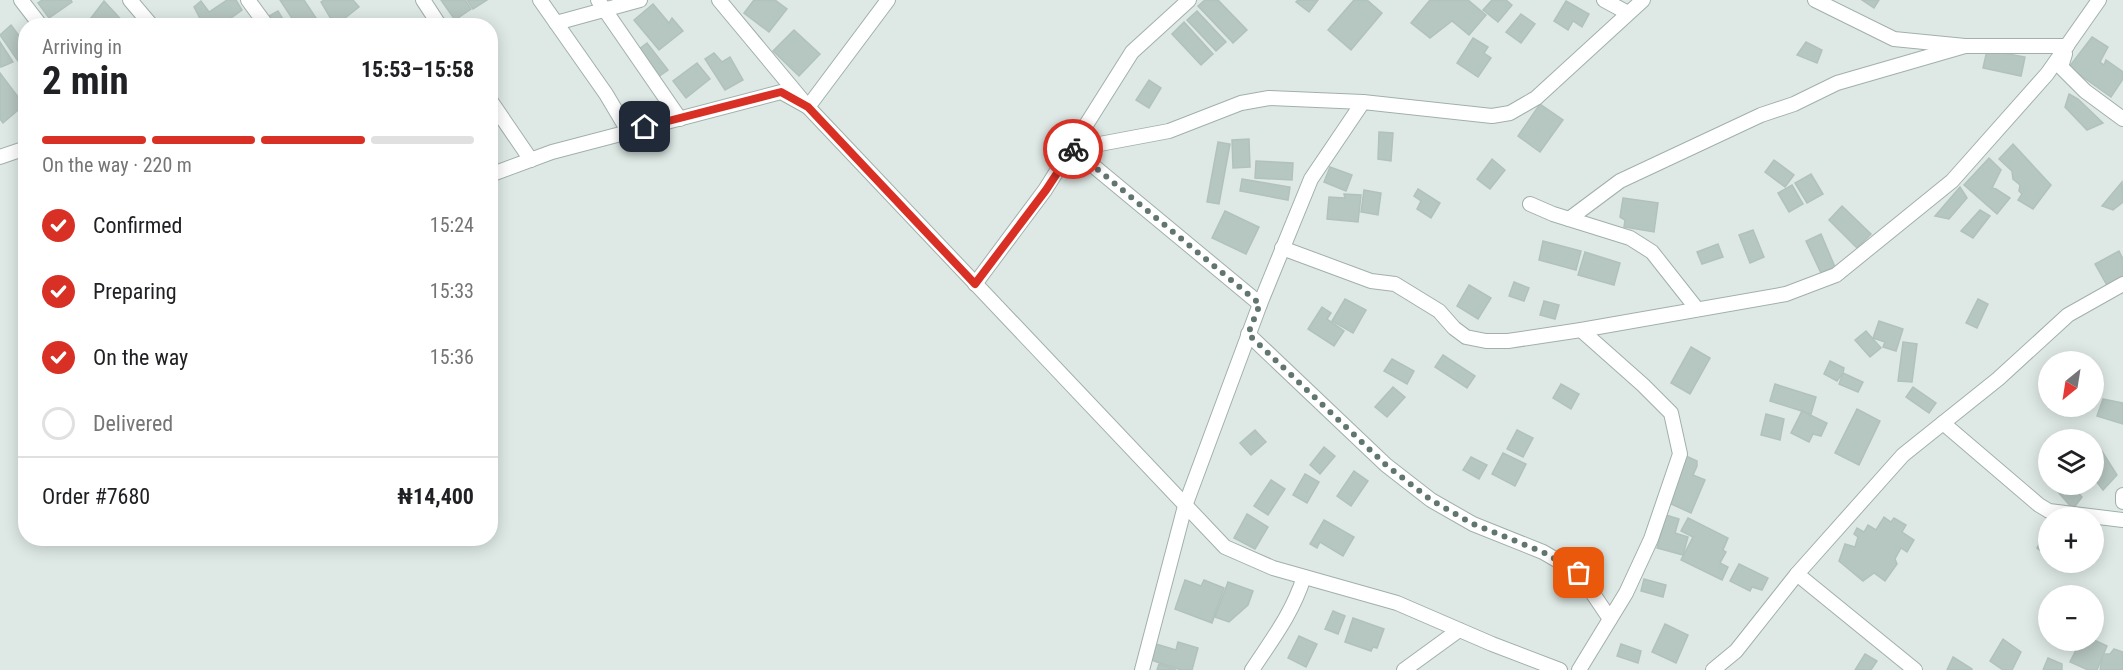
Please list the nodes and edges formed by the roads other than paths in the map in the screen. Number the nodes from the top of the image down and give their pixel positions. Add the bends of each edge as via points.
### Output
1 (21, 0) edge
2 (130, 0) edge
3 (248, 0) edge
4 (423, 0) edge
5 (540, 0) edge
6 (640, 0) edge
7 (719, 0) edge
8 (888, 0) edge
9 (1190, 0) edge
10 (1604, 0) edge
11 (1643, 0) edge
12 (1815, 0) edge
13 (2099, 0) edge
14 (601, 5) edge
15 (1628, 13) junction
16 (35, 18) edge
17 (144, 18) edge
18 (261, 18) edge
19 (435, 18) edge
20 (556, 23) junction
21 (1965, 46) junction
22 (2067, 46) junction
23 (1363, 102) junction
24 (808, 107) junction
25 (498, 112) edge
26 (2123, 118) edge
27 (680, 119) junction
28 (628, 131) junction
29 (1073, 149) junction
30 (18, 151) edge
31 (0, 157) edge
32 (531, 160) junction
33 (498, 172) edge
34 (1530, 204) dead end
35 (1569, 219) junction
36 (1282, 249) junction
37 (975, 284) junction
38 (2123, 284) edge
39 (1260, 304) junction
40 (1697, 309) junction
41 (1581, 330) junction
42 (1248, 334) junction
43 (1943, 423) junction
44 (2123, 495) edge
45 (2123, 502) edge
46 (1185, 506) junction
47 (2123, 520) edge
48 (1797, 574) junction
49 (1304, 577) junction
50 (1610, 619) junction
51 (1459, 630) junction
52 (1142, 670) edge
53 (1252, 670) edge
54 (1404, 670) edge
55 (1560, 670) edge
56 (1579, 670) edge
57 (1713, 670) edge
58 (1915, 670) edge

1 - 16 street
2 - 17 street
3 - 18 street
4 - 19 street
5 - 20 street
6 - 14 street
7 - 24 street
8 - 24 street
9 - 29 street via 1132,52
10 - 15 street
11 - 15 street
12 - 21 street via 1894,39
13 - 22 street
14 - 20 street
14 - 27 street
15 - 23 street via 1536,98 1510,113 1492,116
20 - 28 street
21 - 22 street
21 - 35 street via 1837,83 1761,115 1620,181
22 - 26 street via 2061,67
22 - 40 street via 2048,74 1952,181 1836,275 1786,294
23 - 29 street via 1269,98 1241,103 1169,131
23 - 36 street via 1311,179
24 - 27 street via 781,92
24 - 37 street
25 - 32 street
27 - 28 street
28 - 32 street
29 - 37 street
29 - 39 street
30 - 31 street
32 - 33 street
34 - 35 street
35 - 40 street via 1630,238 1652,252
36 - 39 street
36 - 41 street via 1371,281 1395,284 1439,311 1466,336 1508,341
37 - 46 street
38 - 43 street via 2068,315
39 - 42 street
40 - 41 street
41 - 50 street via 1671,413 1680,454 1651,539
42 - 46 street
42 - 50 street via 1386,465 1431,500 1473,524 1543,552 1579,573
43 - 47 street via 2049,511
43 - 48 street via 1903,455
44 - 45 street
46 - 49 street via 1225,547
46 - 52 street
48 - 57 street via 1736,651
48 - 58 street
49 - 51 street via 1397,603
49 - 53 street via 1297,601
50 - 56 street
51 - 54 street
51 - 55 street

